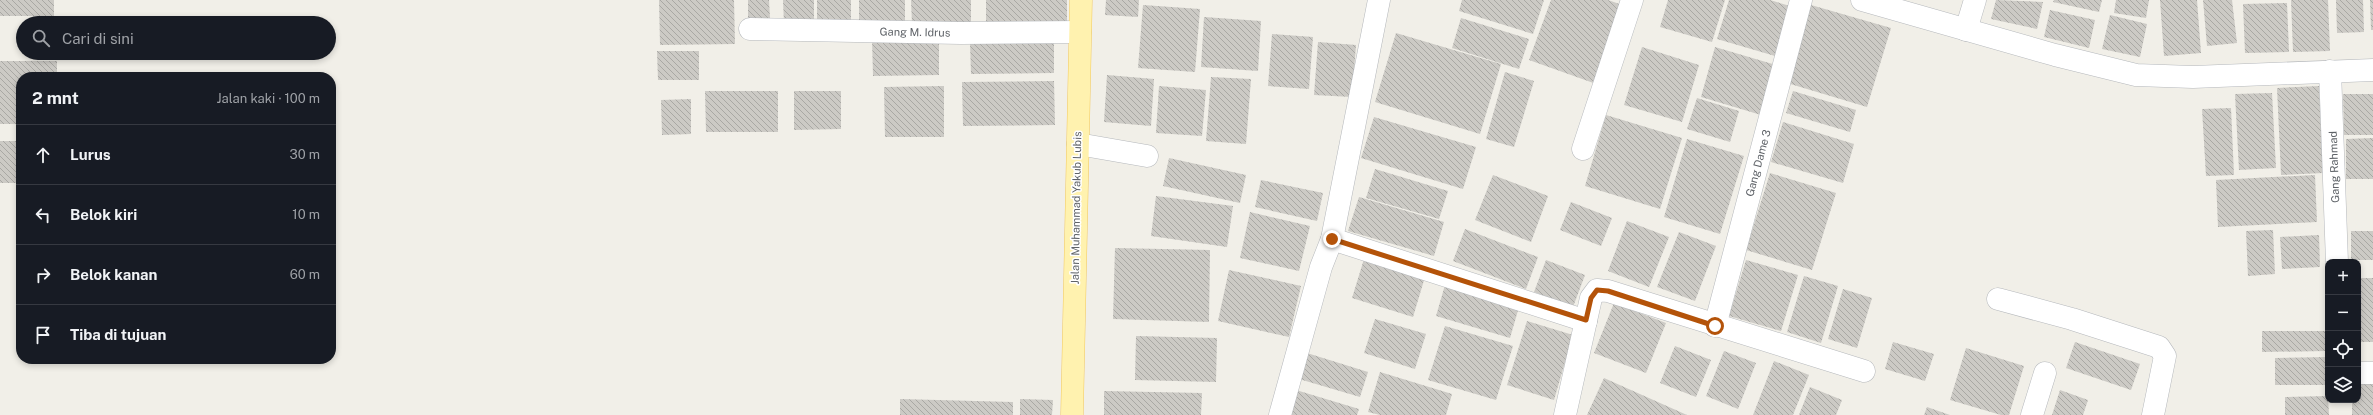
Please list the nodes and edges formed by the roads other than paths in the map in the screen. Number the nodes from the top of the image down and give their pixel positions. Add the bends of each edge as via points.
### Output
1 (1081, 0) edge
2 (1379, 0) edge
3 (1632, 0) edge
4 (1801, 0) edge
5 (1862, 0) edge
6 (1975, 0) edge
7 (750, 29) dead end
8 (1966, 30) junction
9 (1080, 32) junction
10 (2373, 70) edge
11 (2330, 71) junction
12 (1078, 144) junction
13 (1583, 149) dead end
14 (1147, 156) dead end
15 (1332, 239) junction
16 (2337, 259) edge
17 (1998, 299) dead end
18 (1586, 320) junction
19 (1715, 326) junction
20 (1864, 371) dead end
21 (2045, 373) dead end
22 (2361, 373) edge
23 (2373, 373) edge
24 (1072, 415) edge
25 (1280, 415) edge
26 (1565, 415) edge
27 (2032, 415) edge
28 (2153, 415) edge

1 - 9 main road, Jalan Muhammad Yakub Lubis
2 - 15 street
3 - 13 street
4 - 19 street, Gang Dame 3
5 - 8 street
6 - 8 street
7 - 9 street, Gang M. Idrus via 962,33
8 - 11 street via 2136,75 2193,77
9 - 12 main road, Jalan Muhammad Yakub Lubis
10 - 11 street
11 - 16 street, Gang Rahmad
12 - 14 street
12 - 24 main road, Jalan Muhammad Yakub Lubis
15 - 18 street
15 - 25 street via 1321,268
17 - 28 street via 2072,319 2158,348 2165,356
18 - 19 street via 1591,298 1597,290 1608,291
18 - 26 street
19 - 20 street
21 - 27 street
22 - 23 street

